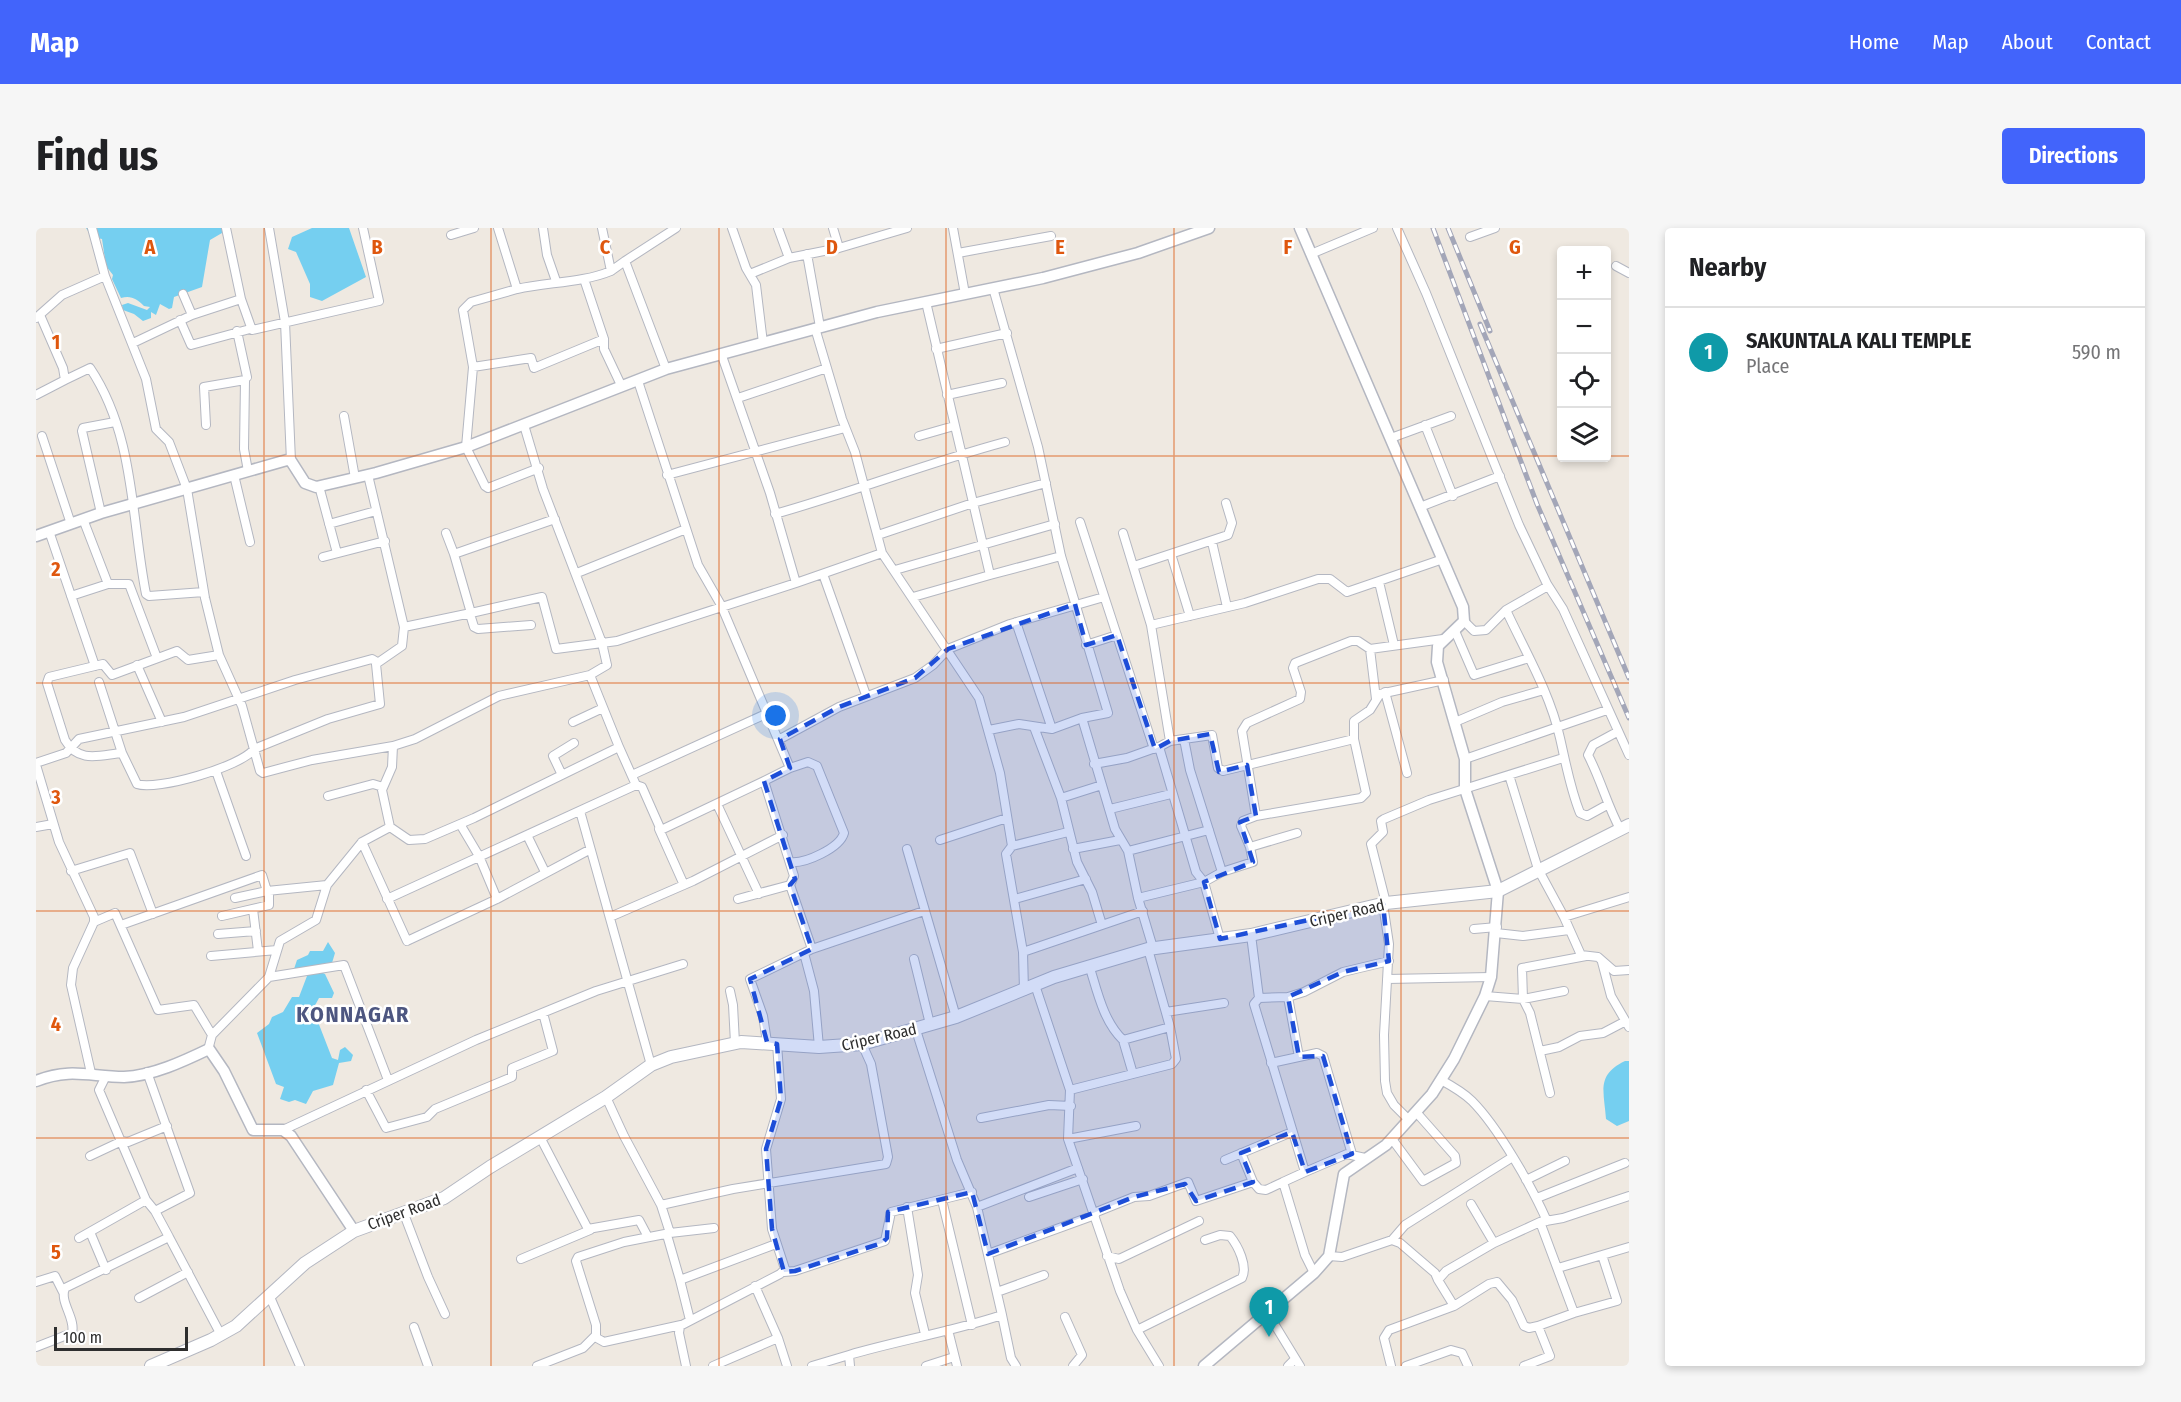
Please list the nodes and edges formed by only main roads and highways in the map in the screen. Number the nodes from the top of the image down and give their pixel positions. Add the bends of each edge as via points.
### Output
1 (1625, 827) edge
2 (151, 1366) edge

1 - 2 main road, Criper Road via 1498,891 1385,904 1251,935 1150,948 1089,965 956,1017 862,1044 819,1047 735,1043 671,1057 651,1065 444,1198 354,1231 304,1263 236,1326

